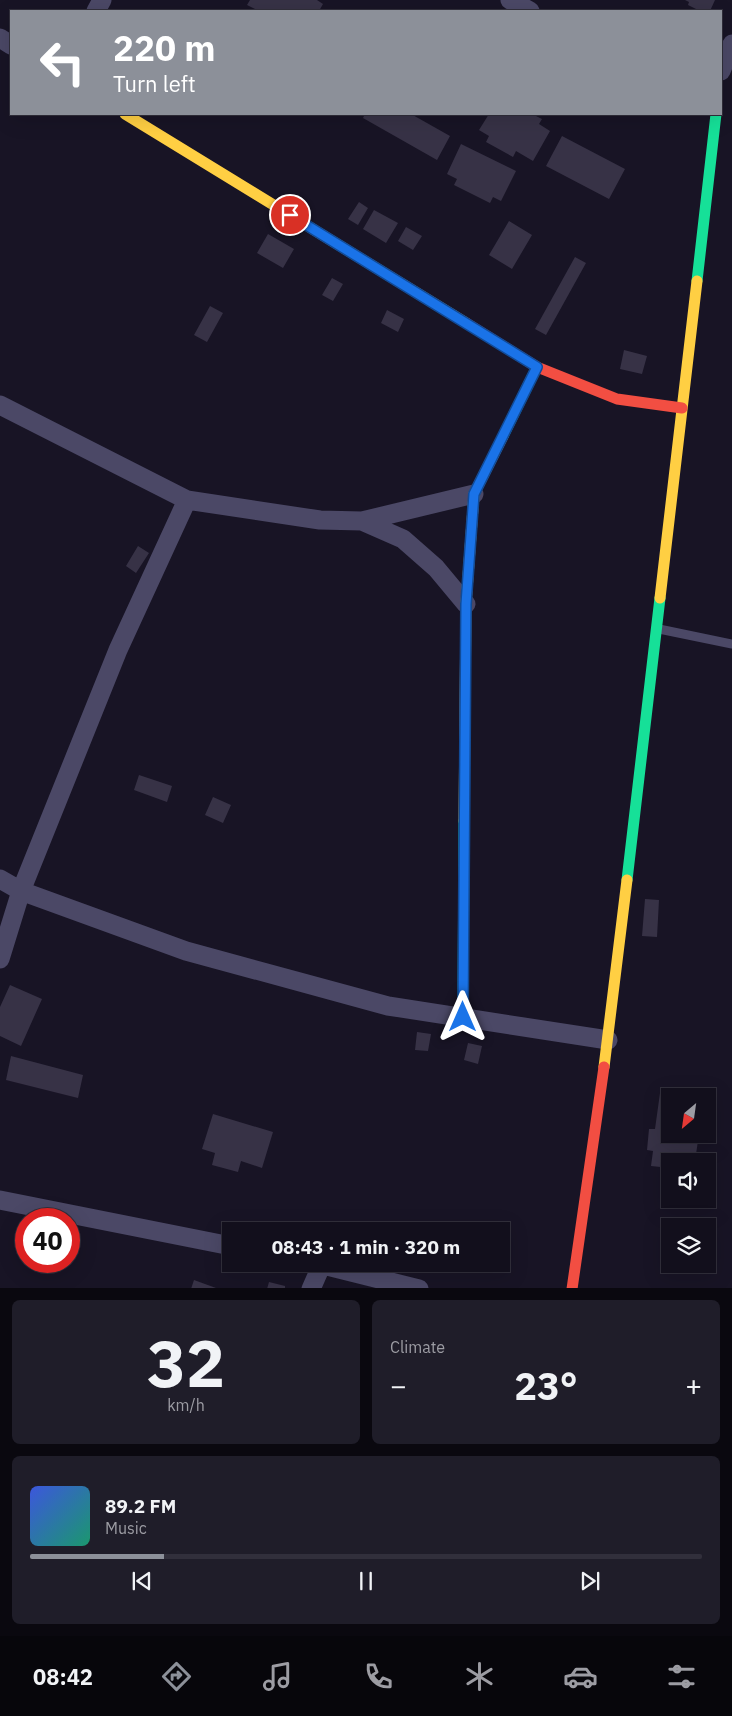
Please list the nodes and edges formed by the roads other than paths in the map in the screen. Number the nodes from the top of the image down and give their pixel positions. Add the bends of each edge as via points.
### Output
1 (510, 0) edge
2 (528, 10) edge
3 (732, 44) edge
4 (722, 69) edge
5 (127, 115) edge
6 (716, 115) edge
7 (537, 367) junction
8 (0, 405) edge
9 (682, 408) junction
10 (474, 494) junction
11 (187, 500) junction
12 (362, 521) junction
13 (466, 604) junction
14 (657, 629) junction
15 (732, 644) edge
16 (0, 879) edge
17 (21, 891) junction
18 (0, 958) edge
19 (463, 1017) junction
20 (608, 1040) junction
21 (0, 1200) edge
22 (222, 1244) edge
23 (317, 1272) edge
24 (353, 1272) edge
25 (310, 1288) edge
26 (419, 1288) edge
27 (572, 1288) edge

1 - 2 street
3 - 4 street
5 - 7 street
6 - 9 street
7 - 9 street via 617,399
7 - 10 street
8 - 11 street
9 - 14 street
10 - 12 street
10 - 13 street
11 - 12 street via 320,520
11 - 17 street via 118,650
12 - 13 street via 402,539 436,568
13 - 19 street
14 - 15 lane
14 - 20 street
16 - 17 street
17 - 18 street
17 - 19 street via 186,951 388,1006
19 - 20 street
20 - 27 street
21 - 22 street
23 - 25 street
24 - 26 street

